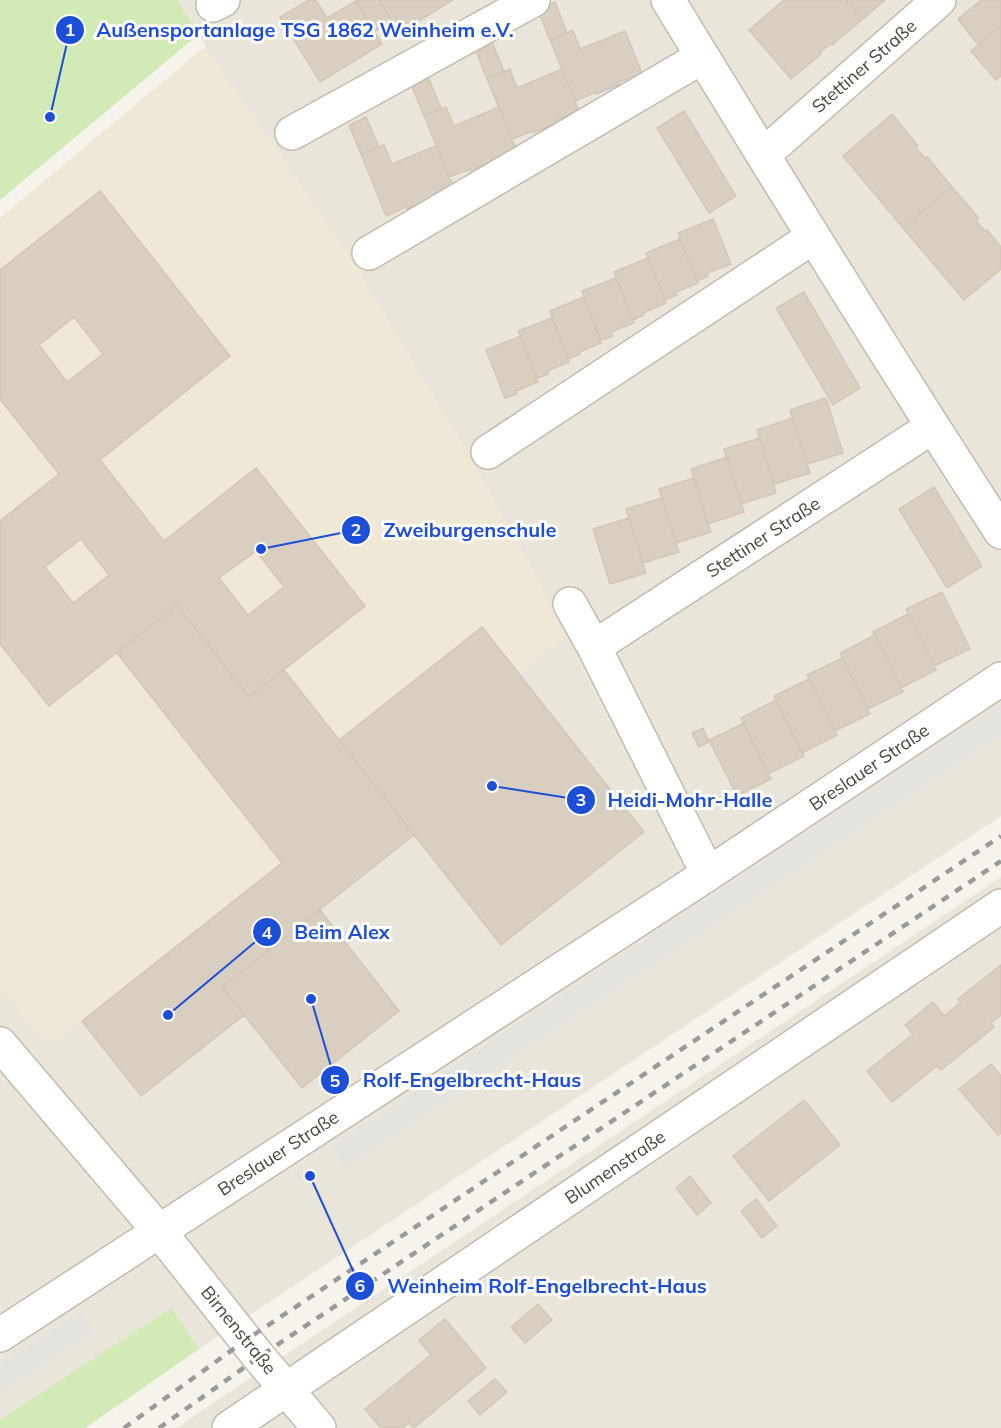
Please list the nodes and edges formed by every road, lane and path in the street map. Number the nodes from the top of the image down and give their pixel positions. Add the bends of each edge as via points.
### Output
1 (533, 0) edge
2 (668, 0) edge
3 (939, 0) edge
4 (702, 57) junction
5 (292, 133) dead end
6 (763, 156) junction
7 (813, 237) junction
8 (369, 253) dead end
9 (932, 427) junction
10 (488, 452) dead end
11 (1001, 532) edge
12 (570, 604) dead end
13 (594, 647) junction
14 (1001, 679) edge
15 (708, 874) junction
16 (1001, 906) edge
17 (0, 1044) edge
18 (159, 1231) junction
19 (0, 1335) edge
20 (287, 1388) junction
21 (229, 1428) edge
22 (319, 1428) edge

1 - 5 street
2 - 4 street
3 - 6 street, Stettiner Straße
4 - 6 street
4 - 8 street
6 - 7 street
7 - 9 street
7 - 10 street
9 - 11 street
9 - 13 street, Stettiner Straße
12 - 13 street
13 - 15 street
14 - 15 street, Breslauer Straße
15 - 18 street, Breslauer Straße
16 - 20 street, Blumenstraße
17 - 18 street, Birnenstraße
18 - 19 street, Breslauer Straße
18 - 20 street, Birnenstraße
20 - 21 street, Blumenstraße
20 - 22 street, Birnenstraße

